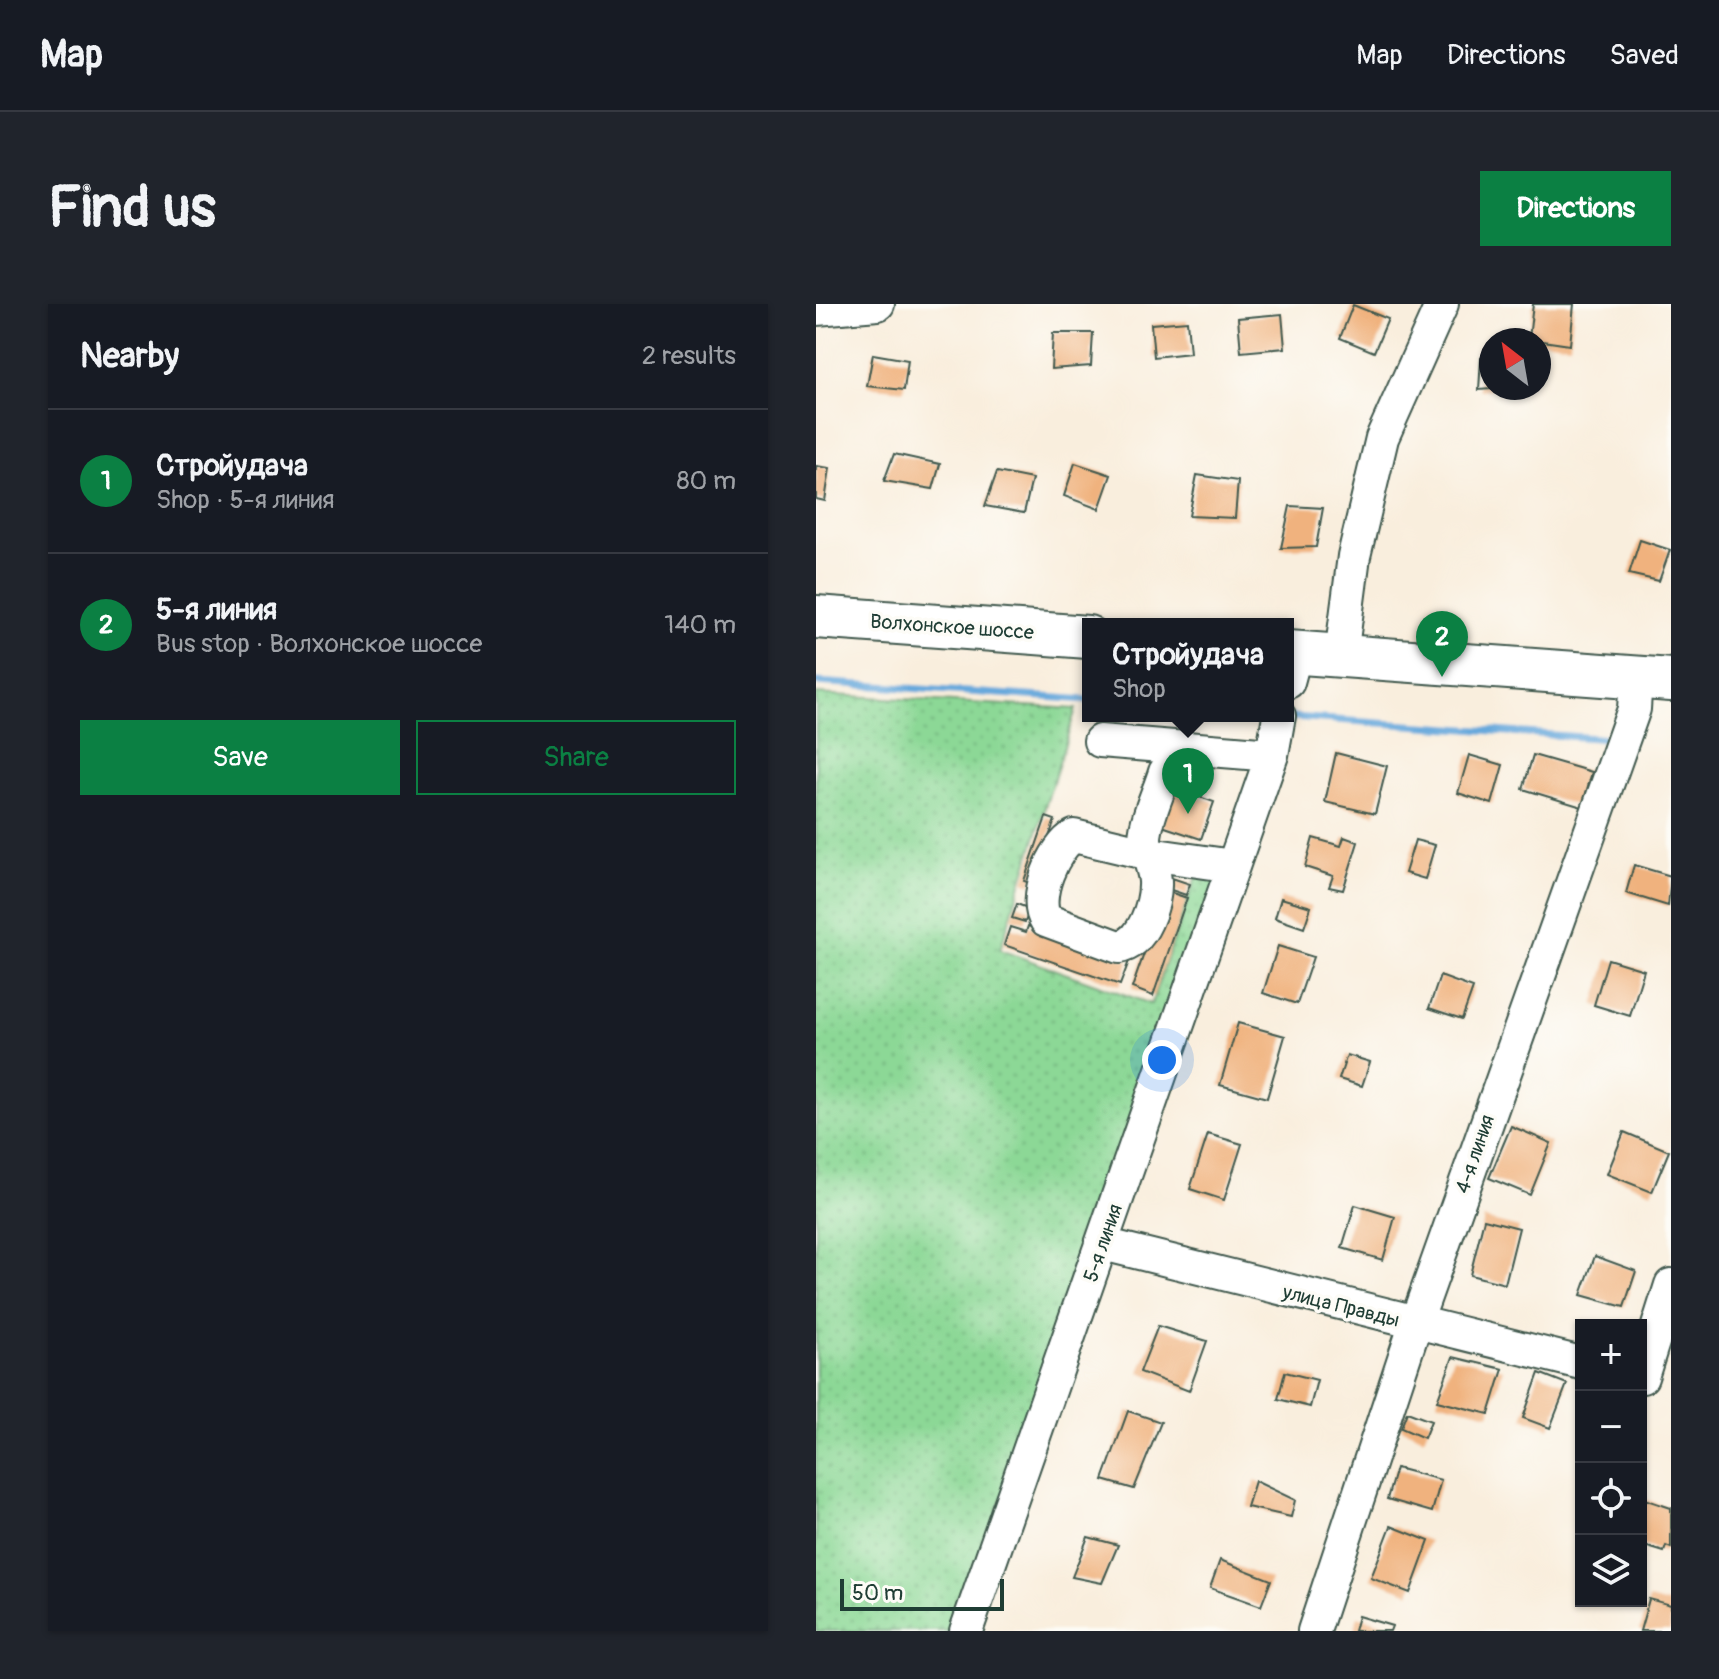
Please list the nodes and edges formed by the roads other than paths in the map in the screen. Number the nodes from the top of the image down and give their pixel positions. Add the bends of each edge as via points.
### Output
1 (878, 304) edge
2 (1442, 304) edge
3 (816, 309) edge
4 (816, 617) edge
5 (1082, 637) edge
6 (1341, 656) junction
7 (1294, 662) edge
8 (1653, 678) edge
9 (1278, 722) edge
10 (1100, 741) dead end
11 (1272, 755) junction
12 (1165, 772) dead end
13 (1233, 866) junction
14 (1103, 1244) junction
15 (1671, 1285) edge
16 (1415, 1325) junction
17 (1647, 1361) edge
18 (1575, 1362) edge
19 (1647, 1378) edge
20 (1671, 1384) edge
21 (966, 1631) edge
22 (1314, 1631) edge

1 - 3 street
2 - 6 street via 1382,438 1354,556
4 - 5 main road, Волхонское шоссе
6 - 7 main road
6 - 8 main road
8 - 16 street, 4-я линия via 1634,709
9 - 11 street, 5-я линия
10 - 11 street
11 - 13 street, 5-я линия
12 - 13 street via 1145,838 1149,854
13 - 14 street, 5-я линия
14 - 16 street, улица Правды
14 - 21 street, 5-я линия
15 - 17 street
16 - 18 street, улица Правды
16 - 22 street, 4-я линия
19 - 20 street

